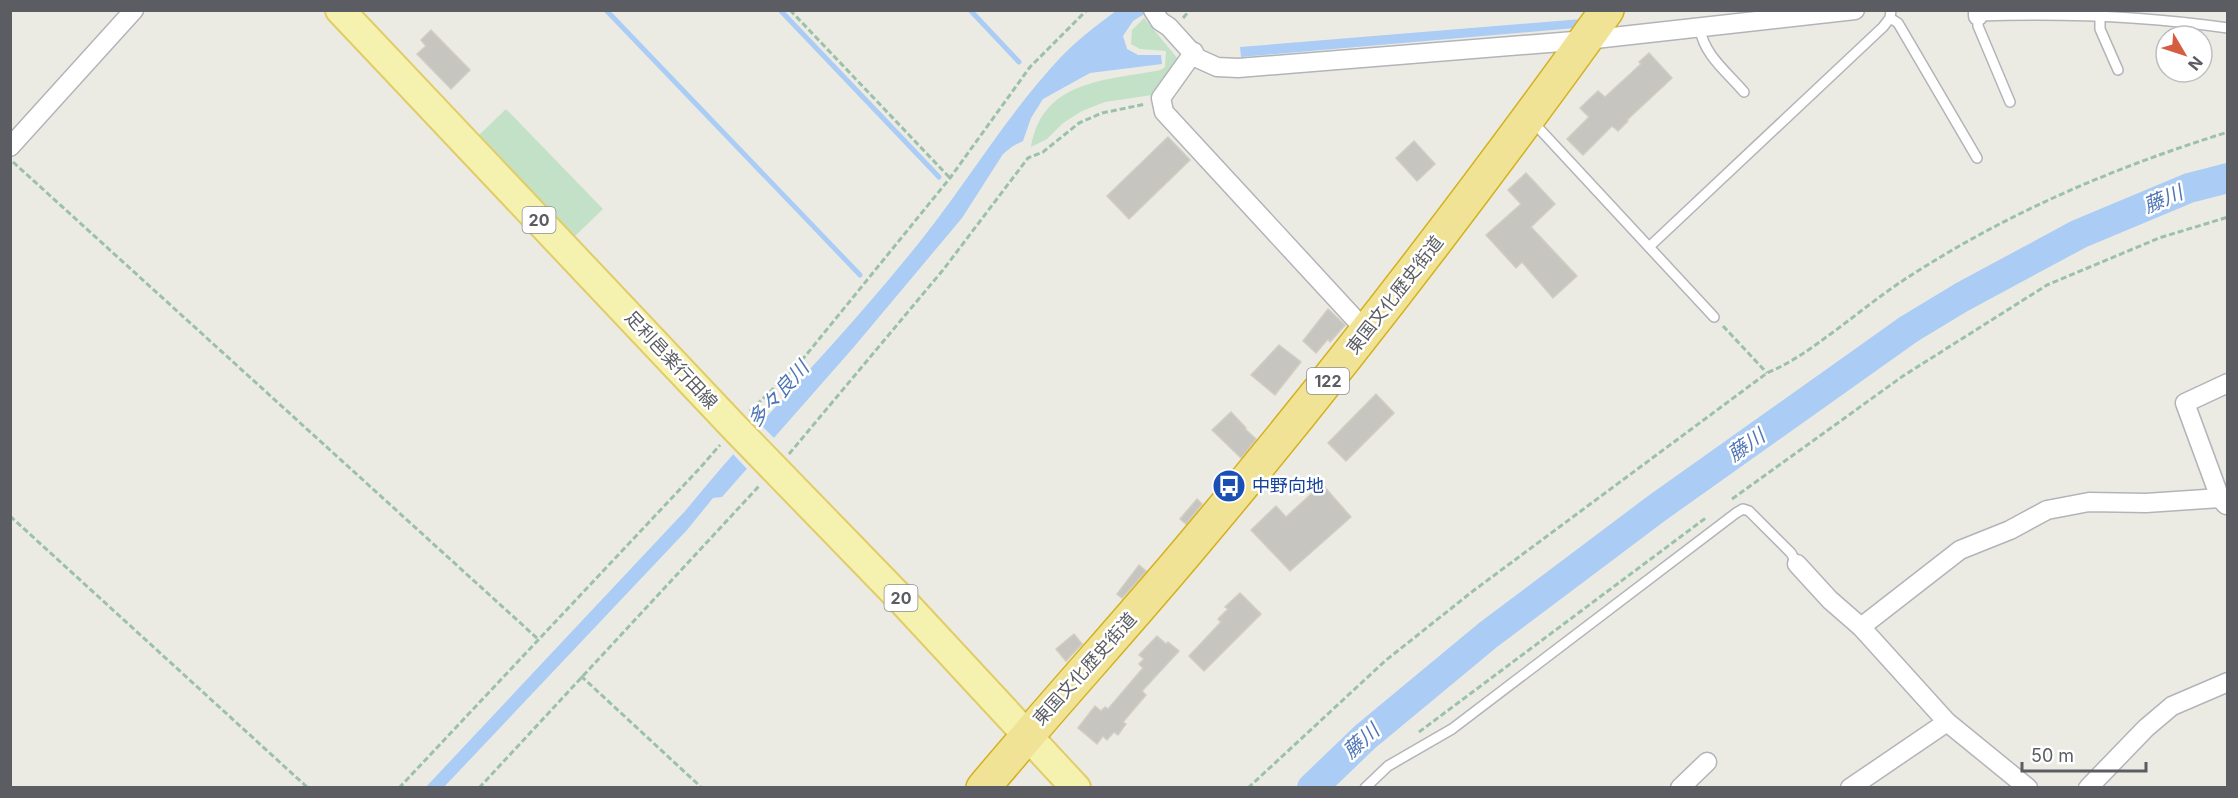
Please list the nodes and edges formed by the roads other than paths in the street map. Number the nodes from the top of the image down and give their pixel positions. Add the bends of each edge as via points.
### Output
1 (134, 10) edge
2 (340, 10) edge
3 (1607, 10) edge
4 (1855, 10) edge
5 (1978, 13) edge
6 (1891, 14) edge
7 (1156, 16) edge
8 (2100, 17) junction
9 (2228, 28) edge
10 (1700, 29) junction
11 (1586, 40) junction
12 (1194, 52) junction
13 (2118, 70) dead end
14 (1744, 92) dead end
15 (2010, 102) dead end
16 (1529, 118) junction
17 (10, 147) edge
18 (1977, 159) dead end
19 (1649, 247) junction
20 (1714, 317) road end
21 (1367, 332) junction
22 (2228, 383) edge
23 (2224, 503) edge
24 (1797, 564) joint
25 (1861, 627) junction
26 (2228, 682) edge
27 (1947, 722) junction
28 (1028, 734) junction
29 (1707, 762) dead end
30 (983, 788) edge
31 (1076, 788) edge
32 (1365, 788) edge
33 (1680, 788) edge
34 (1850, 788) edge
35 (2028, 788) edge
36 (2088, 788) edge

1 - 17 street
2 - 28 main road, 足利邑楽行田線 / 20
3 - 11 highway, 東国文化歴史街道 / 122
4 - 10 street
5 - 8 lane
5 - 15 lane via 1978,26
6 - 18 lane
6 - 19 lane via 1874,35
7 - 12 street
8 - 9 lane
8 - 13 lane via 2100,29
10 - 11 street
10 - 14 lane via 1708,51
11 - 12 street via 1238,68 1217,67 1197,58
11 - 16 highway, 東国文化歴史街道 / 122
12 - 21 street via 1161,98 1164,112
16 - 19 lane
16 - 21 highway, 東国文化歴史街道 / 122
19 - 20 lane
21 - 28 highway, 東国文化歴史街道 / 122 via 1198,540
22 - 23 street via 2185,403
23 - 25 street via 2089,502 2047,510 1960,550
24 - 25 street
24 - 32 lane via 1791,553 1743,509 1452,729 1388,766
25 - 27 street
26 - 36 street via 2172,706
27 - 34 street
27 - 35 street
28 - 30 highway, 東国文化歴史街道 / 122
28 - 31 main road, 足利邑楽行田線 / 20
29 - 33 street

